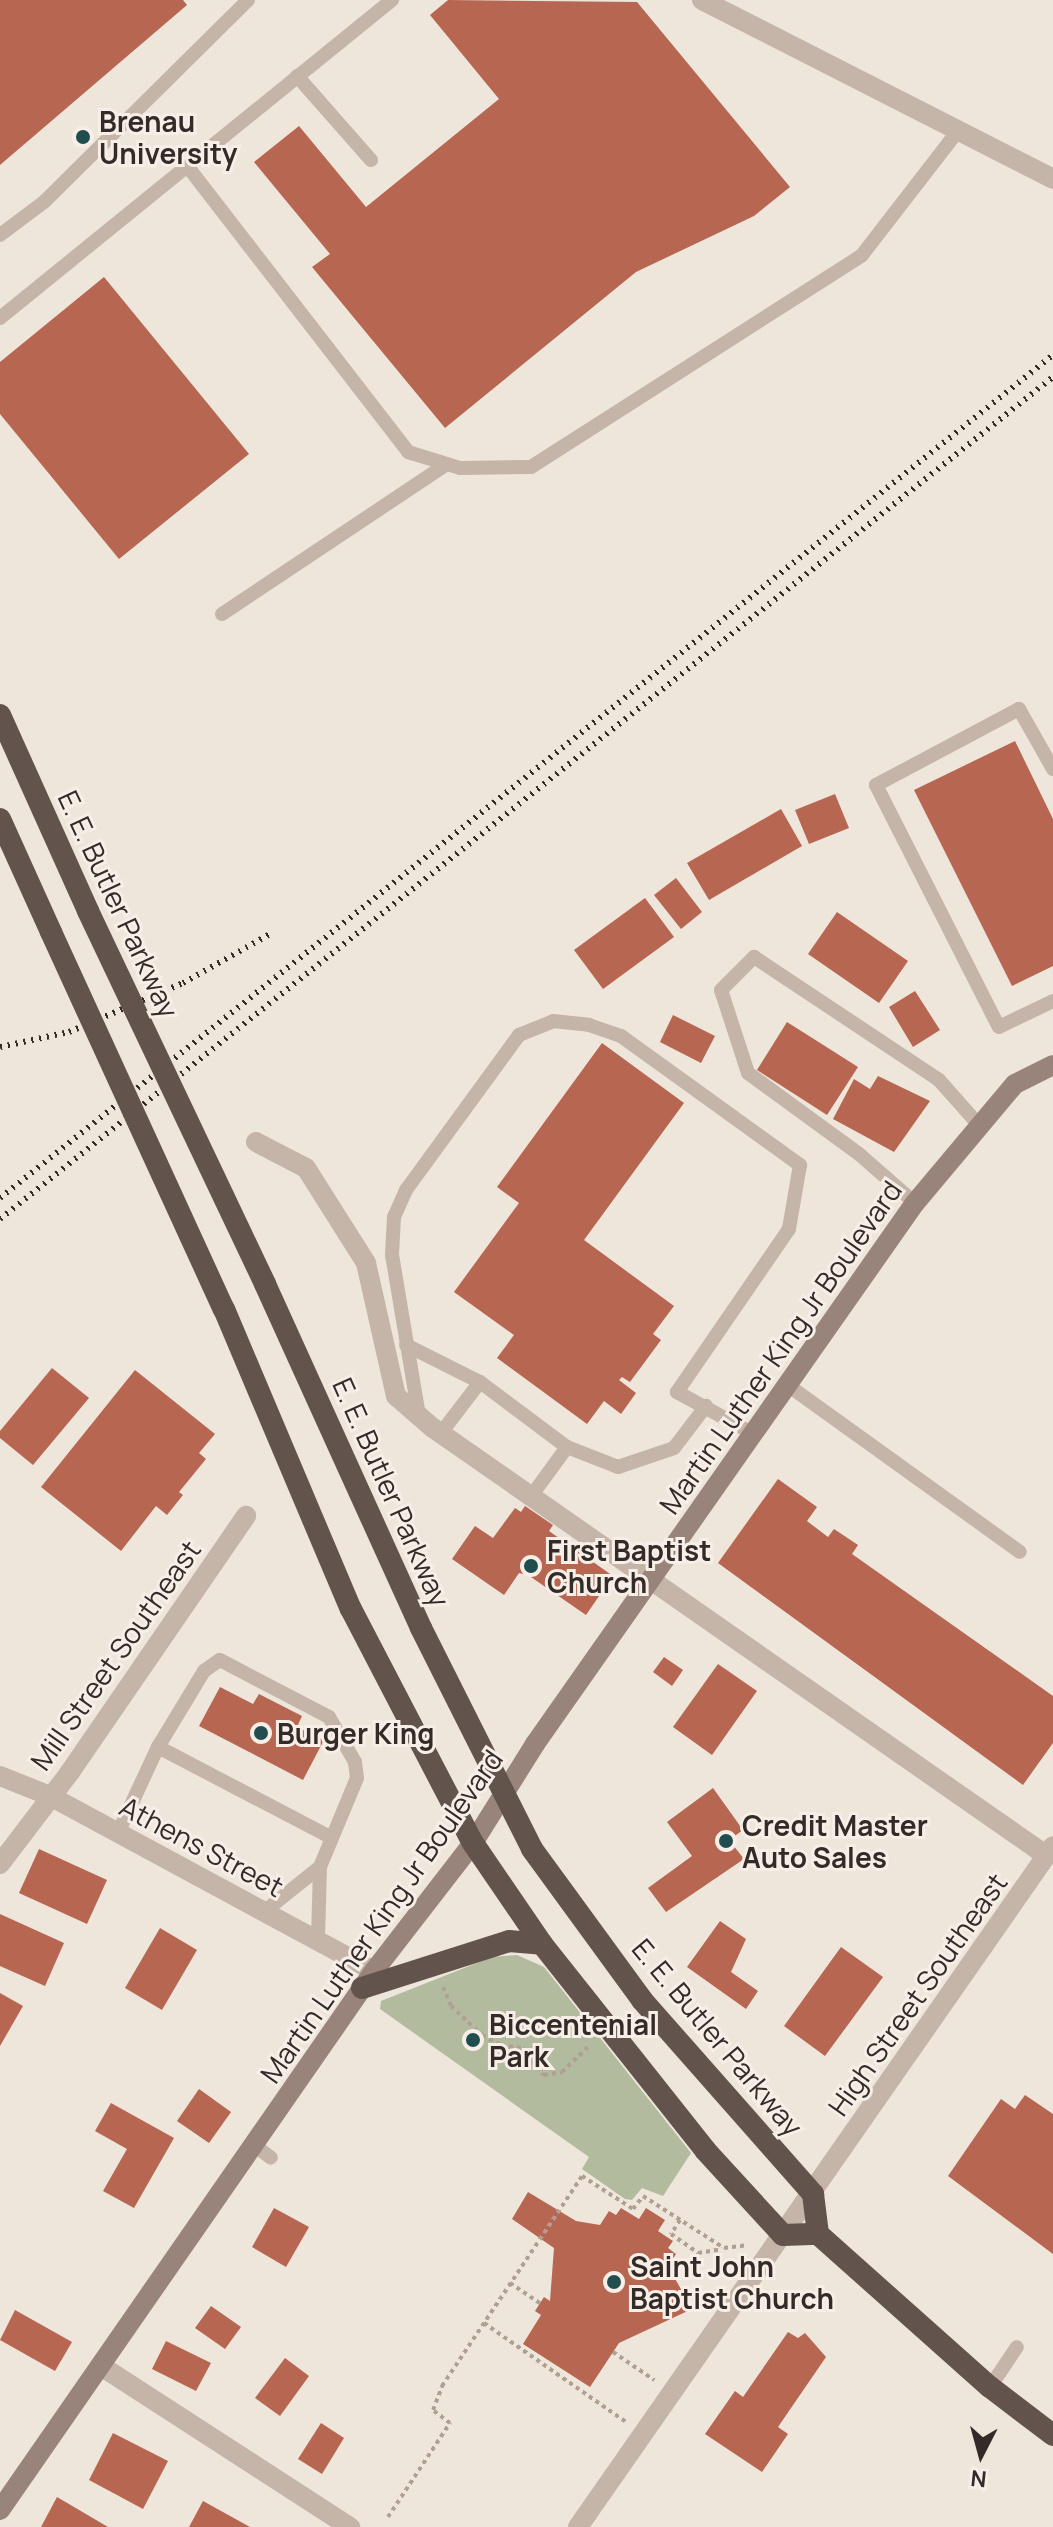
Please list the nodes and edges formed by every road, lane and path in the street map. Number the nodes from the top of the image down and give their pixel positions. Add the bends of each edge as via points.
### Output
1 (248, 0) edge
2 (392, 0) edge
3 (702, 0) edge
4 (297, 76) junction
5 (957, 132) junction
6 (371, 160) dead end
7 (188, 167) junction
8 (1053, 179) edge
9 (0, 235) edge
10 (0, 318) edge
11 (447, 464) junction
12 (222, 614) dead end
13 (0, 715) edge
14 (1053, 769) edge
15 (0, 819) edge
16 (1053, 1001) edge
17 (1053, 1065) edge
18 (977, 1123) junction
19 (256, 1142) dead end
20 (915, 1203) junction
21 (406, 1345) junction
22 (480, 1382) junction
23 (789, 1386) junction
24 (706, 1406) junction
25 (419, 1416) junction
26 (441, 1433) junction
27 (752, 1433) junction
28 (567, 1447) junction
29 (532, 1495) junction
30 (246, 1516) dead end
31 (1020, 1552) dead end
32 (652, 1579) junction
33 (158, 1747) junction
34 (0, 1776) edge
35 (507, 1791) junction
36 (50, 1796) junction
37 (118, 1833) junction
38 (330, 1837) junction
39 (473, 1843) junction
40 (1050, 1851) edge
41 (0, 1864) edge
42 (320, 1867) junction
43 (265, 1911) junction
44 (318, 1940) junction
45 (542, 1944) junction
46 (368, 1980) junction
47 (443, 1987) dead end
48 (589, 2046) dead end
49 (254, 2145) junction
50 (271, 2158) dead end
51 (813, 2194) junction
52 (680, 2220) junction
53 (818, 2234) junction
54 (783, 2235) junction
55 (758, 2244) dead end
56 (724, 2248) junction
57 (510, 2283) junction
58 (540, 2303) dead end
59 (484, 2323) junction
60 (1017, 2347) dead end
61 (613, 2352) dead end
62 (101, 2366) junction
63 (990, 2387) junction
64 (673, 2393) junction
65 (644, 2434) junction
66 (1053, 2435) edge
67 (0, 2510) edge
68 (388, 2517) dead end
69 (350, 2527) edge
70 (578, 2527) edge

1 - 9 lane via 44,202
2 - 4 lane
3 - 5 street
4 - 6 lane
4 - 7 lane
5 - 8 street
5 - 11 lane via 862,255 531,467
7 - 10 lane
7 - 11 lane via 408,452
11 - 12 lane
13 - 35 highway, E. E. Butler Parkway, bridge via 421,1628
14 - 16 lane via 1019,709 876,785 999,1027
15 - 39 highway, bridge via 224,1309 351,1609
17 - 18 main road, Martin Luther King Jr Boulevard via 1015,1084
18 - 20 main road, Martin Luther King Jr Boulevard
18 - 20 lane via 939,1080 754,957 721,990 748,1073 859,1154
19 - 25 street via 306,1168 366,1263 396,1396
20 - 23 main road, Martin Luther King Jr Boulevard
21 - 22 lane
21 - 24 lane via 392,1255 394,1217 406,1190 519,1035 553,1021 589,1025 621,1036 800,1165 789,1229 677,1392
21 - 25 lane
22 - 26 lane
22 - 28 lane
23 - 27 main road, Martin Luther King Jr Boulevard
23 - 31 lane
24 - 27 lane
24 - 28 lane via 674,1448 618,1467
25 - 26 street
26 - 29 street
27 - 32 main road, Martin Luther King Jr Boulevard
28 - 29 lane
29 - 32 street
30 - 36 street, Mill Street Southeast
32 - 35 main road, Martin Luther King Jr Boulevard
32 - 40 street
33 - 37 lane
33 - 38 lane
33 - 38 lane via 204,1671 220,1660 329,1717 355,1762 357,1778
34 - 36 street, Athens Street
35 - 39 main road, Martin Luther King Jr Boulevard
35 - 51 highway, E. E. Butler Parkway via 532,1849 642,2000
36 - 37 street, Athens Street
36 - 41 street, Mill Street Southeast
37 - 43 street, Athens Street
38 - 42 lane
39 - 45 highway
39 - 46 main road, Martin Luther King Jr Boulevard
40 - 51 street, High Street Southeast
42 - 43 lane
42 - 44 lane
43 - 44 street, Athens Street
44 - 46 street, Athens Street
45 - 46 highway via 509,1941
45 - 54 highway via 705,2150
46 - 49 main road, Martin Luther King Jr Boulevard
47 - 48 path via 451,2006 482,2035 522,2048 544,2075 562,2072
49 - 50 lane
49 - 62 main road, Martin Luther King Jr Boulevard
51 - 53 highway
51 - 54 street, High Street Southeast
52 - 56 path
52 - 56 path via 671,2234 698,2253
52 - 57 path via 643,2196 633,2209 582,2176
53 - 54 highway
53 - 63 highway
54 - 64 street, High Street Southeast
55 - 56 path
57 - 58 path
57 - 59 path
59 - 65 path
59 - 68 path via 442,2386 433,2410 450,2423
60 - 63 lane
61 - 64 path
62 - 67 main road, Martin Luther King Jr Boulevard
62 - 69 street
63 - 66 highway
64 - 65 street, High Street Southeast
65 - 70 street, High Street Southeast

